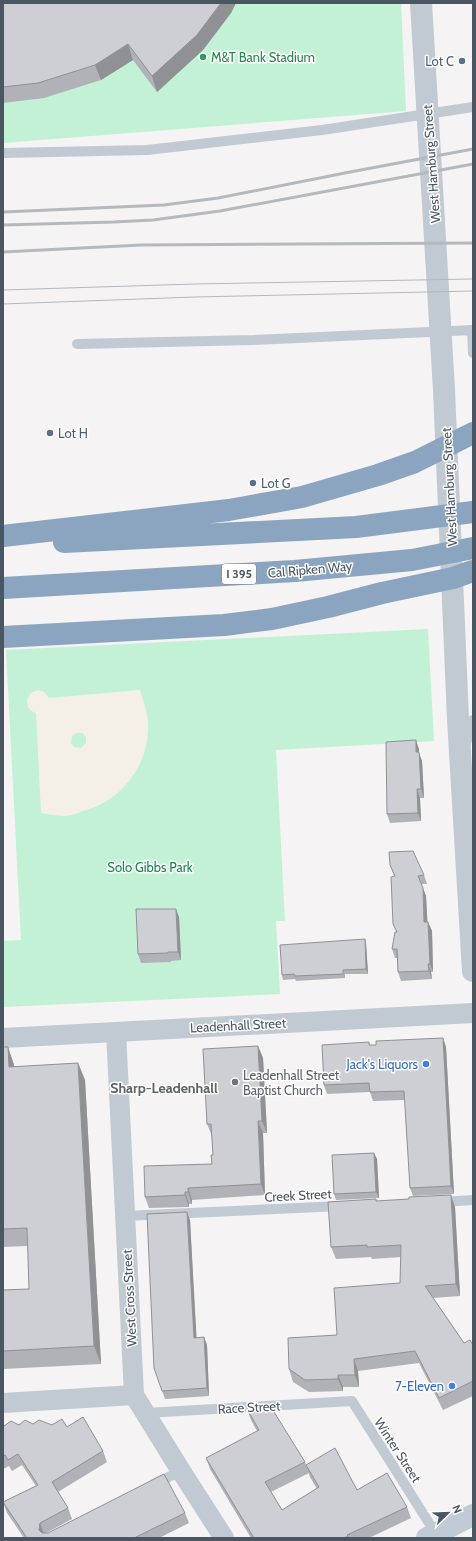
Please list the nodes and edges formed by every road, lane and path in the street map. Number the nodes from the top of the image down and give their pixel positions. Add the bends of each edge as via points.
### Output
1 (421, 3) edge
2 (473, 107) edge
3 (3, 154) edge
4 (472, 330) edge
5 (77, 344) dead end
6 (473, 353) edge
7 (473, 434) edge
8 (473, 512) edge
9 (3, 536) edge
10 (3, 546) edge
11 (473, 548) edge
12 (473, 558) edge
13 (473, 571) edge
14 (3, 588) edge
15 (382, 593) junction
16 (3, 637) edge
17 (473, 720) edge
18 (461, 758) junction
19 (473, 971) edge
20 (473, 1013) edge
21 (116, 1032) junction
22 (3, 1038) edge
23 (473, 1200) edge
24 (431, 1202) edge
25 (354, 1206) edge
26 (125, 1216) junction
27 (134, 1395) junction
28 (352, 1402) joint
29 (3, 1403) edge
30 (146, 1413) junction
31 (181, 1471) junction
32 (147, 1488) edge
33 (473, 1515) edge
34 (431, 1536) edge
35 (224, 1538) edge

1 - 18 street, West Hamburg Street via 444,390
2 - 3 lane via 322,130 147,150
4 - 5 lane via 253,340
4 - 6 lane
7 - 9 highway via 414,462 302,497 229,510
8 - 10 highway via 356,527
11 - 14 highway, Cal Ripken Way / I 395 via 412,560 295,571
12 - 15 highway
13 - 15 highway via 453,578
15 - 16 highway via 328,608 224,625
17 - 18 lane
18 - 19 street, West Hamburg Street
20 - 21 street, Leadenhall Street
21 - 22 street, Leadenhall Street
21 - 26 street, West Cross Street
23 - 24 lane
25 - 26 lane, Creek Street
26 - 27 street, West Cross Street
27 - 29 street
27 - 30 street
28 - 30 lane, Race Street
28 - 34 lane, Winter Street
30 - 31 street
31 - 32 lane
31 - 35 street
33 - 34 main road

